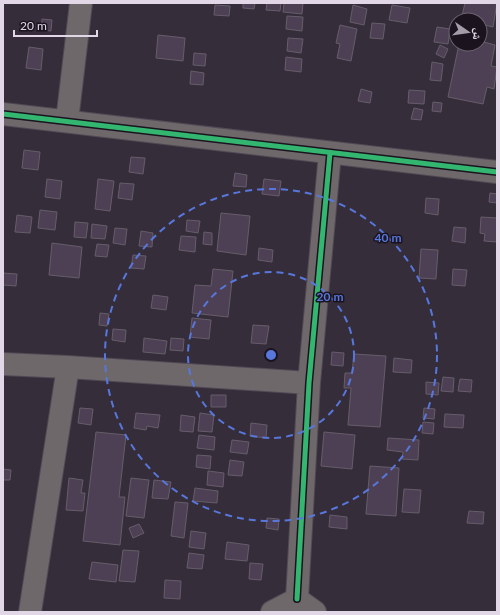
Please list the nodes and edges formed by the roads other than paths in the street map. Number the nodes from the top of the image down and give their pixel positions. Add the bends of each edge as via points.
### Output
1 (81, 3) edge
2 (3, 114) edge
3 (67, 121) junction
4 (330, 153) junction
5 (497, 172) edge
6 (3, 364) edge
7 (68, 367) junction
8 (309, 383) junction
9 (298, 599) junction
10 (30, 612) edge
11 (272, 612) edge
12 (315, 612) edge

1 - 3 street
2 - 3 street
3 - 4 street
4 - 5 street
4 - 8 street
6 - 7 street
7 - 8 street
7 - 10 street
8 - 9 street
9 - 11 street
9 - 12 street

